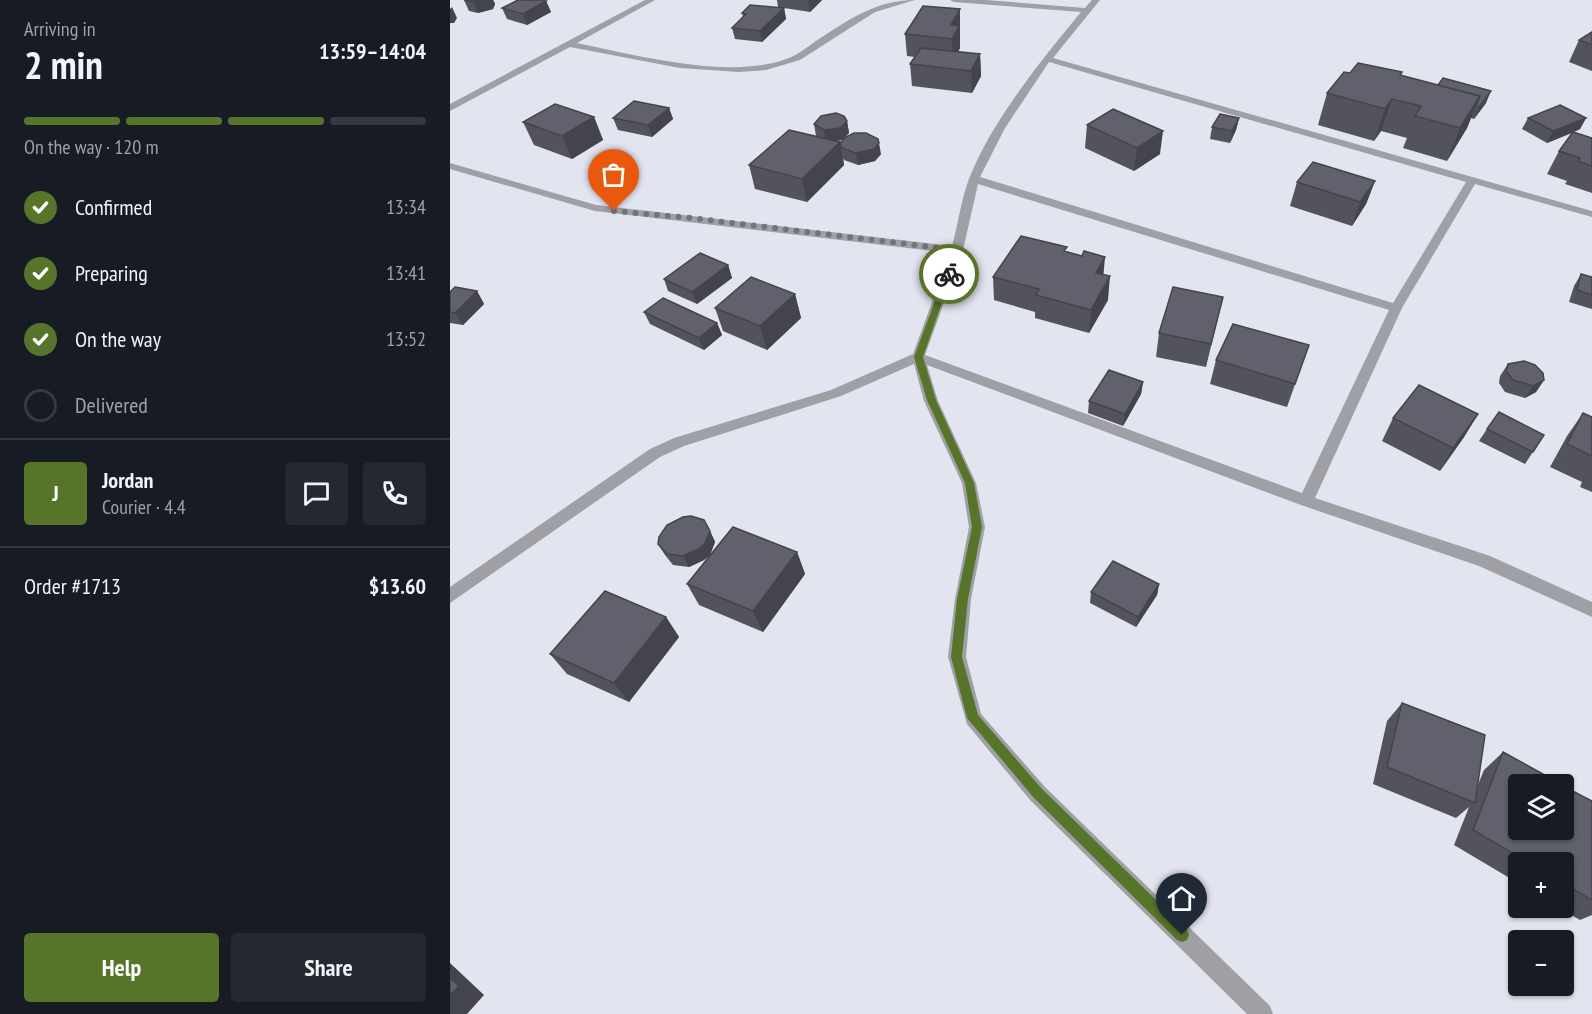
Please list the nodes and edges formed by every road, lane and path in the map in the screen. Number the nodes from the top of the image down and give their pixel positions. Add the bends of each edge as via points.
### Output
1 (651, 0) edge
2 (911, 0) edge
3 (954, 0) edge
4 (1091, 5) edge
5 (568, 44) junction
6 (1047, 58) junction
7 (450, 108) edge
8 (450, 166) edge
9 (974, 179) junction
10 (1472, 181) junction
11 (1592, 214) edge
12 (957, 250) junction
13 (1396, 308) junction
14 (918, 357) junction
15 (1306, 501) junction
16 (450, 596) edge
17 (1592, 610) edge
18 (1262, 1014) edge

1 - 5 street
2 - 5 street via 869,9 792,61 750,69 709,69
3 - 4 street
4 - 6 street
5 - 7 street
6 - 9 street via 1000,128
6 - 10 street
8 - 12 street via 595,208
9 - 12 street
9 - 13 street
10 - 11 street
10 - 13 street
12 - 14 street
13 - 15 street
14 - 15 street
14 - 16 street via 836,393 655,453
14 - 18 street via 931,400 969,483 977,527 957,657 973,718 1038,794
15 - 17 street via 1484,561

